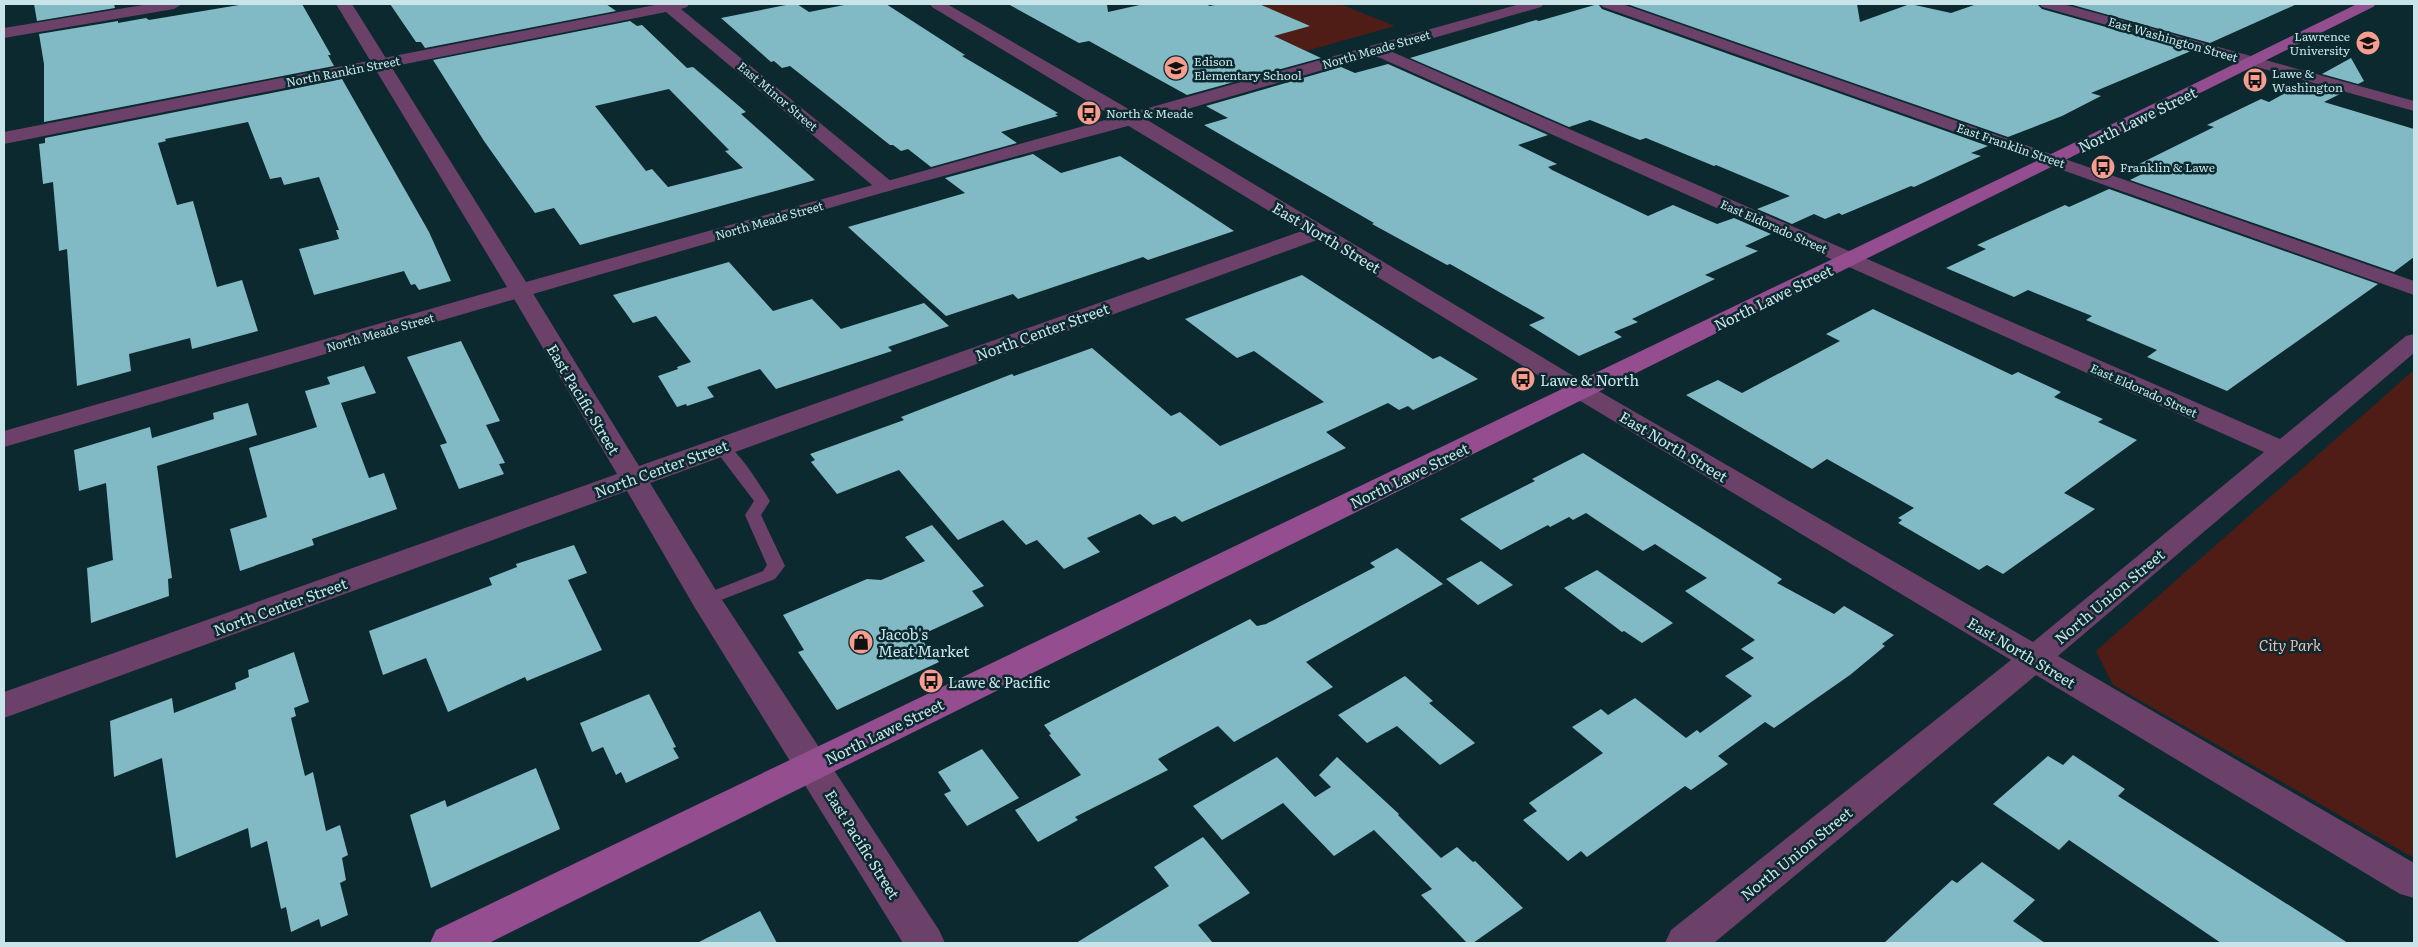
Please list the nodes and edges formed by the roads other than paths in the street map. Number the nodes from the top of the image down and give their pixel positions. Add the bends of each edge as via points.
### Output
1 (174, 4) edge
2 (344, 4) edge
3 (937, 4) edge
4 (1536, 4) edge
5 (1608, 4) edge
6 (2047, 4) edge
7 (2368, 4) edge
8 (676, 5) edge
9 (4, 33) edge
10 (1375, 50) junction
11 (2253, 61) junction
12 (382, 63) junction
13 (2414, 106) edge
14 (1133, 120) junction
15 (4, 138) edge
16 (2054, 160) junction
17 (885, 186) junction
18 (1318, 232) junction
19 (1850, 259) junction
20 (2414, 288) edge
21 (521, 292) junction
22 (2414, 341) edge
23 (1581, 391) junction
24 (4, 439) edge
25 (722, 447) junction
26 (2282, 450) junction
27 (632, 479) junction
28 (706, 600) junction
29 (2033, 659) junction
30 (4, 705) edge
31 (814, 766) junction
32 (2414, 882) edge
33 (450, 943) edge
34 (925, 943) edge
35 (1685, 943) edge

1 - 9 street
2 - 12 street, East Pacific Street
3 - 14 street, East North Street
4 - 10 street, North Meade Street
5 - 16 street, East Franklin Street
6 - 11 street, East Washington Street
7 - 11 main road, North Lawe Street
8 - 12 street, North Rankin Street
8 - 17 street, East Minor Street
10 - 14 street, North Meade Street
10 - 19 street, East Eldorado Street
11 - 13 street, East Washington Street
11 - 16 main road, North Lawe Street
12 - 15 street, North Rankin Street
12 - 21 street, East Pacific Street
14 - 17 street, North Meade Street
14 - 18 street, East North Street
16 - 19 main road, North Lawe Street
16 - 20 street, East Franklin Street
17 - 21 street, North Meade Street
18 - 23 street, East North Street
18 - 25 street, North Center Street
19 - 23 main road, North Lawe Street
19 - 26 street, East Eldorado Street
21 - 24 street, North Meade Street
21 - 27 street, East Pacific Street
22 - 26 street, North Union Street
23 - 29 street, East North Street
23 - 31 main road, North Lawe Street
25 - 27 street, North Center Street
25 - 28 lane via 762,501 754,515 776,566 770,575
26 - 29 street, North Union Street
27 - 28 street, East Pacific Street
27 - 30 street, North Center Street
28 - 31 street, East Pacific Street
29 - 32 street, East North Street
29 - 35 street, North Union Street
31 - 33 main road, North Lawe Street
31 - 34 street, East Pacific Street

